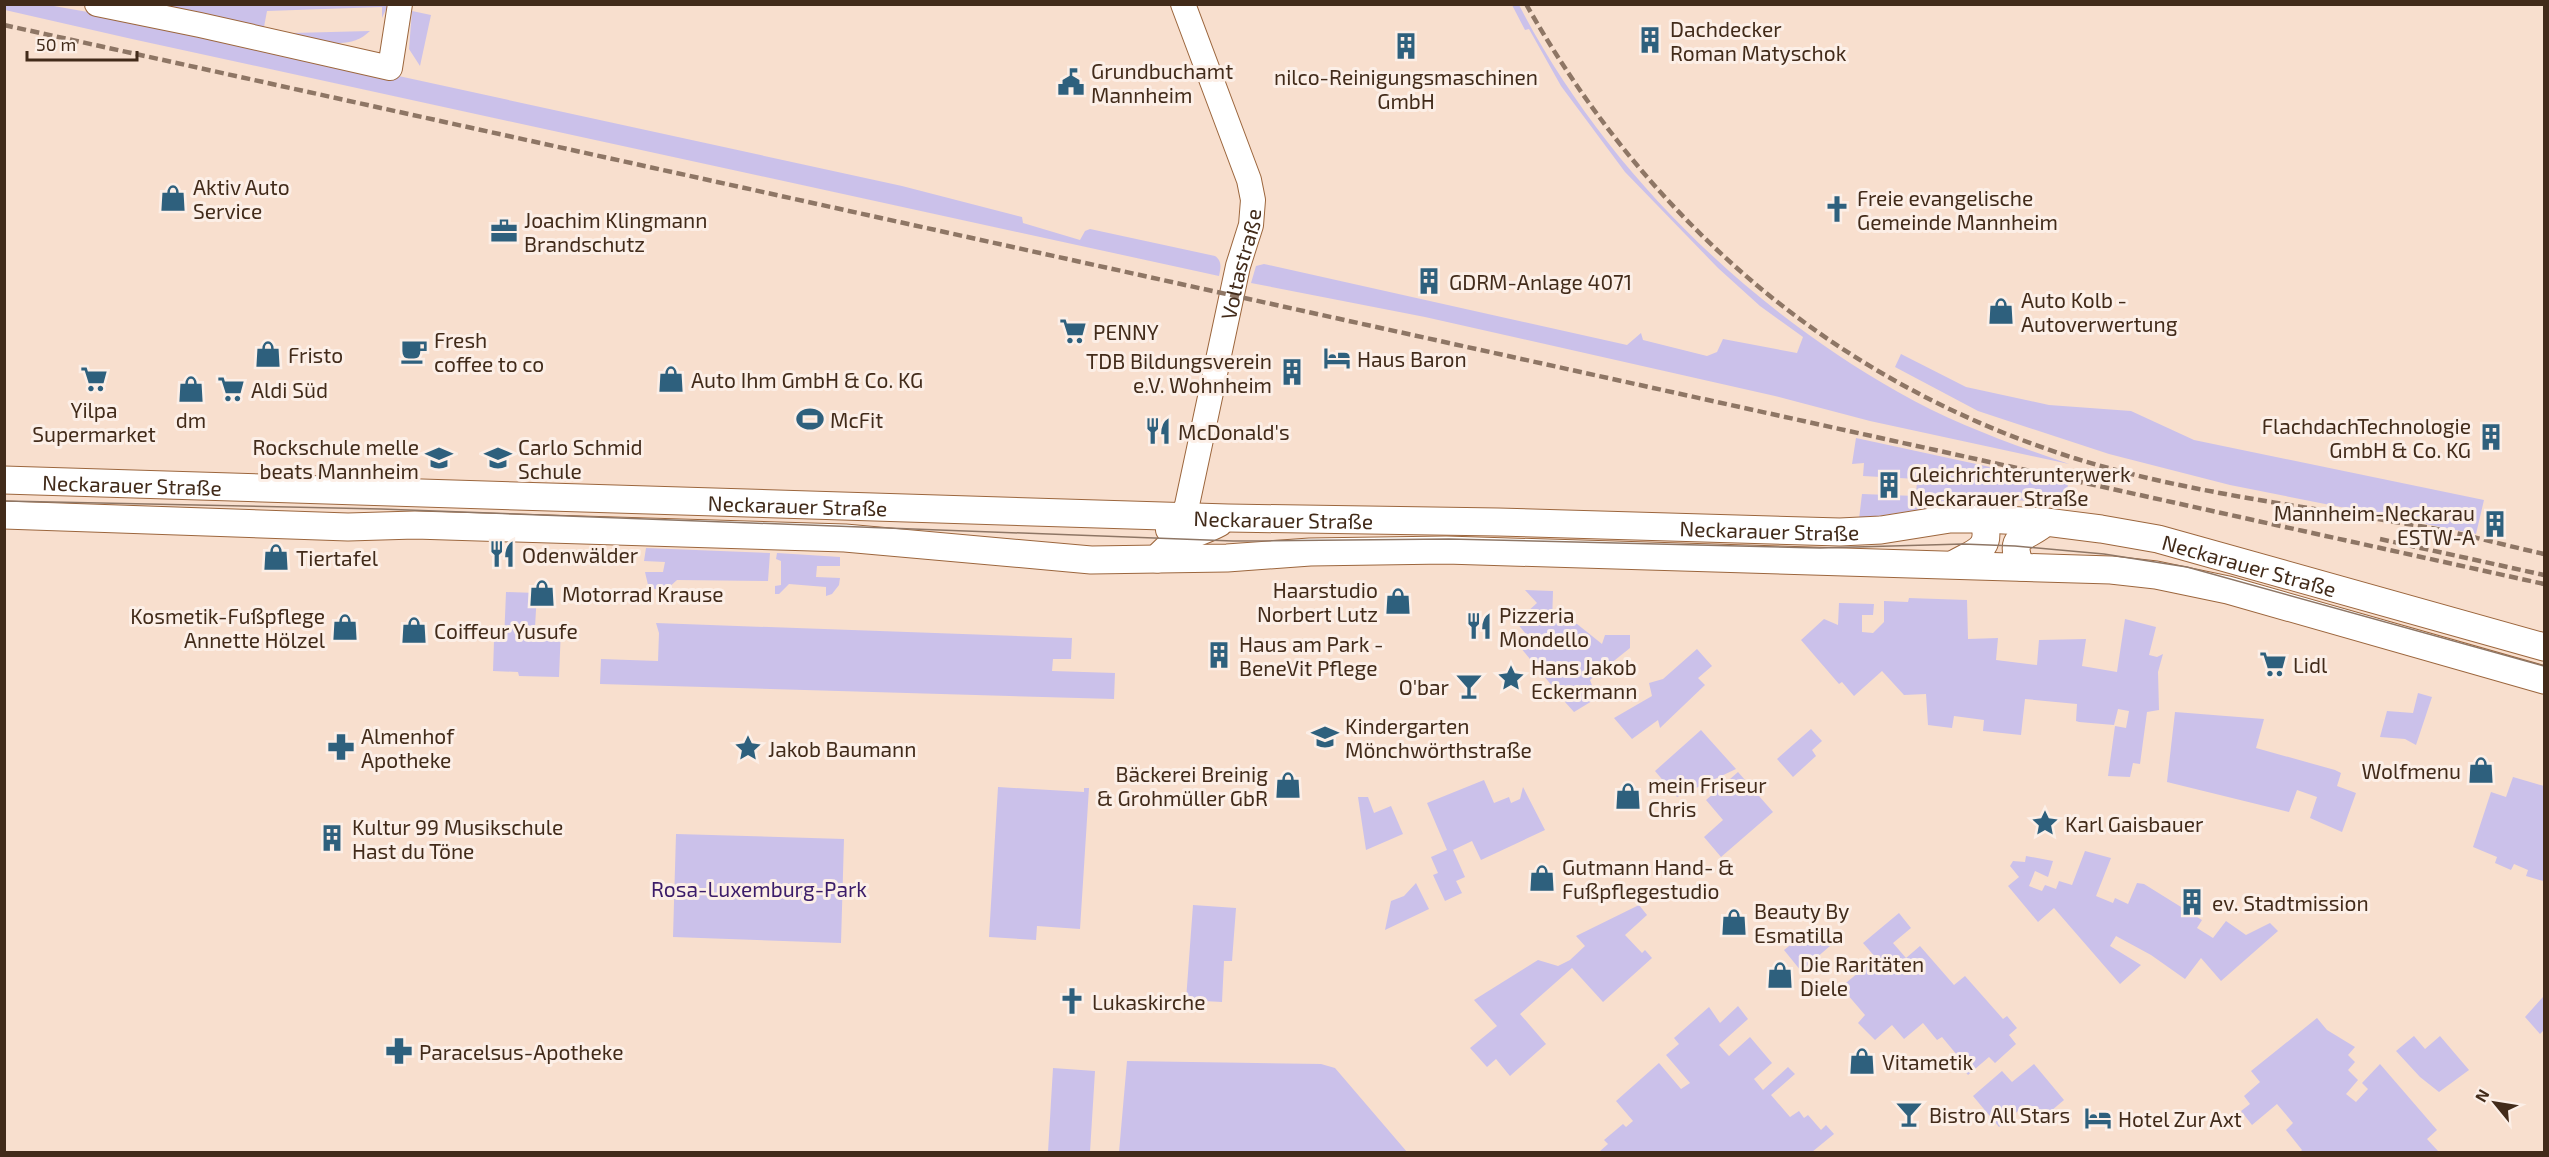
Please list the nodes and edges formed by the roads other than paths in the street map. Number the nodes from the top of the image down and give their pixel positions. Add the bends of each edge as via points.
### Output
1 (97, 4) edge
2 (400, 4) edge
3 (1183, 4) edge
4 (4, 480) edge
5 (4, 514) edge
6 (1983, 519) junction
7 (2046, 522) junction
8 (1172, 537) junction
9 (1954, 564) junction
10 (2021, 567) junction
11 (2544, 647) edge
12 (2544, 680) edge

1 - 2 main road via 390,68
3 - 8 main road, Voltastraße via 1250,180 1253,200 1251,225 1238,266 1209,404
4 - 8 main road, Neckarauer Straße
5 - 8 main road, Neckarauer Straße via 846,538 1120,559
6 - 7 main road, Neckarauer Straße
6 - 8 main road, Neckarauer Straße via 1840,532 1228,518 1211,528
6 - 9 main road via 1986,542
7 - 10 main road via 2018,540 2015,550
7 - 11 main road, Neckarauer Straße via 2158,539
8 - 9 main road, Neckarauer Straße via 1200,559 1446,550
9 - 10 main road, Neckarauer Straße
10 - 12 main road, Neckarauer Straße via 2111,570 2194,582

